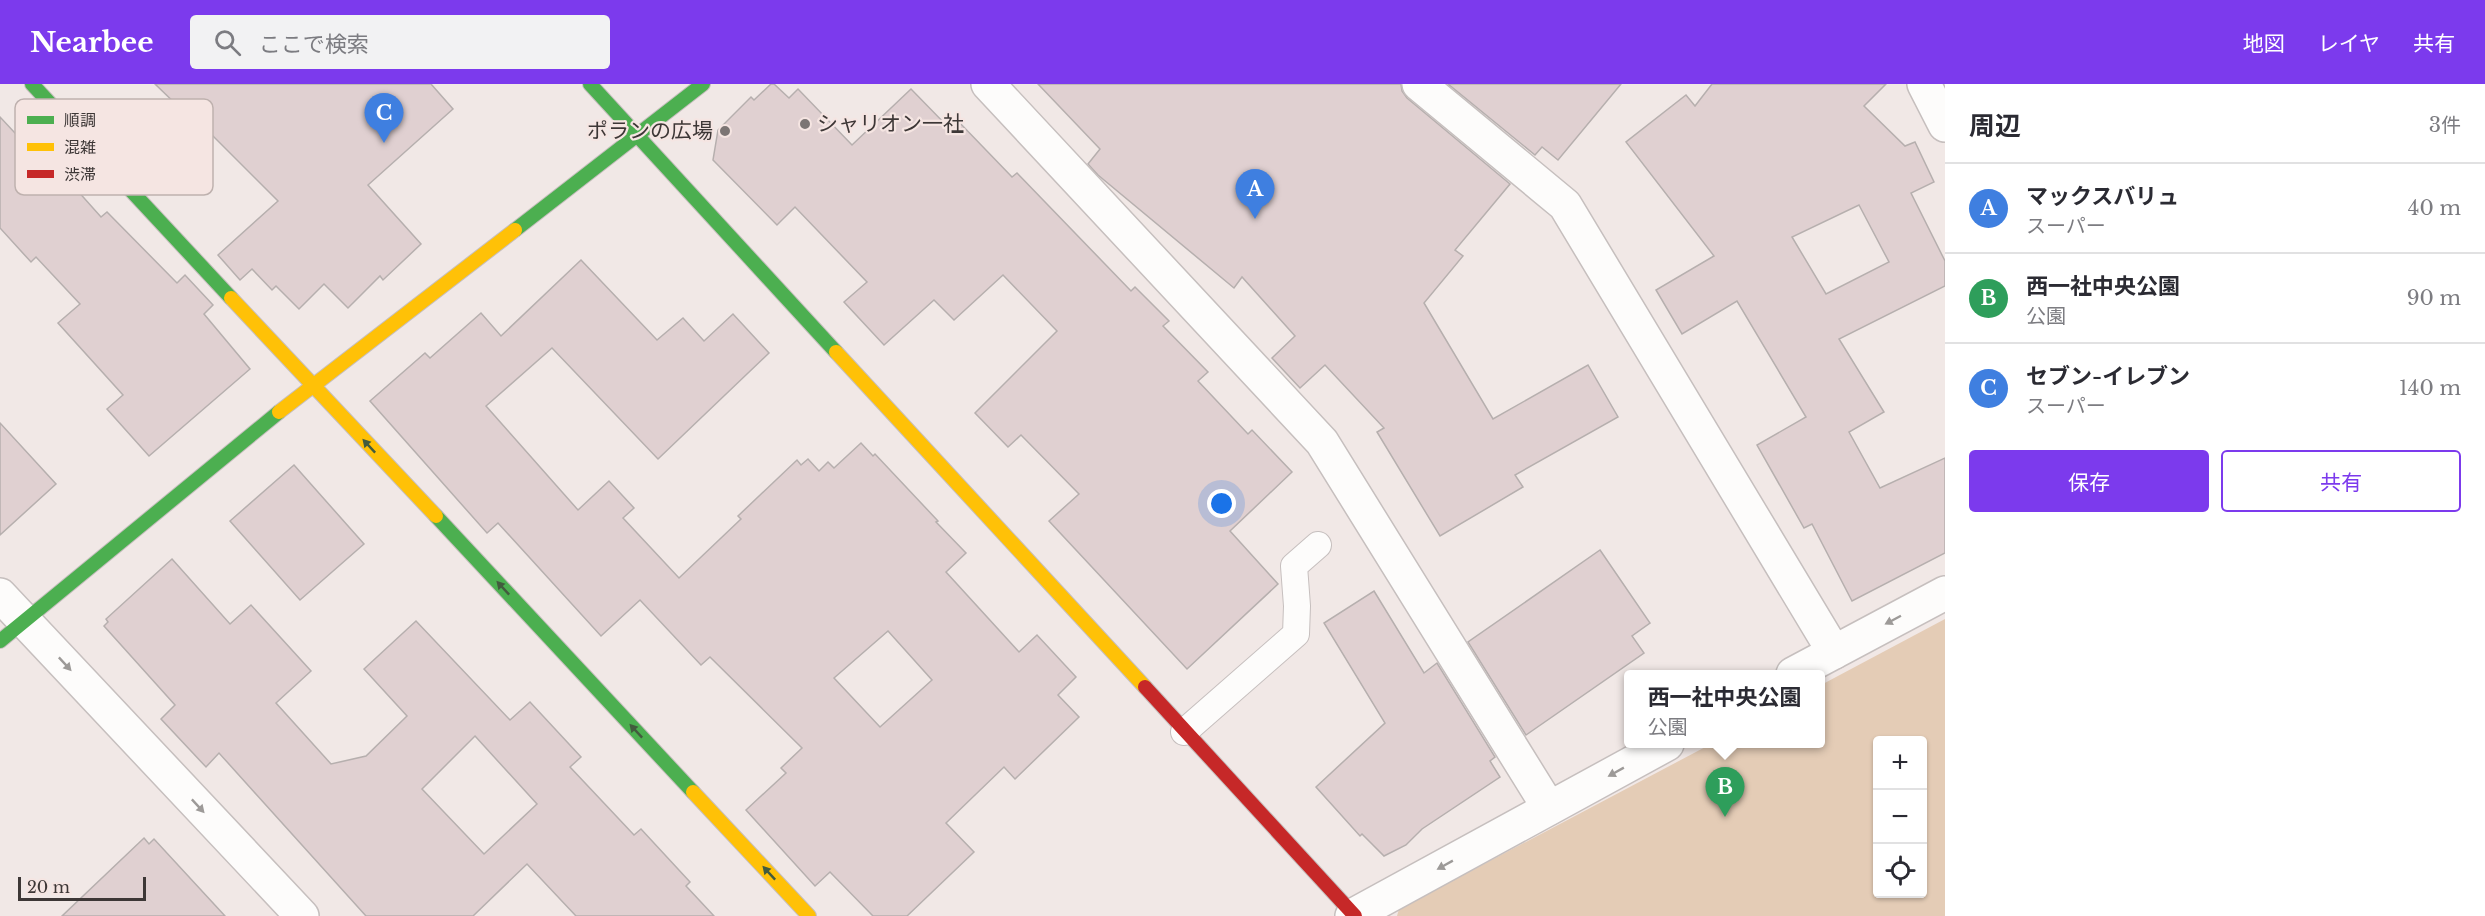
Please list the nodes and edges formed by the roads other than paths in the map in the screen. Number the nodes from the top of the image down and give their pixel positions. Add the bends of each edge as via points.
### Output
1 (32, 84) edge
2 (590, 84) edge
3 (703, 84) edge
4 (988, 84) edge
5 (1419, 84) edge
6 (1924, 84) edge
7 (46, 99) edge
8 (1945, 125) edge
9 (639, 136) junction
10 (135, 195) edge
11 (312, 385) junction
12 (1318, 545) dead end
13 (1945, 593) edge
14 (0, 595) edge
15 (12, 631) edge
16 (1834, 652) junction
17 (1803, 670) edge
18 (1184, 732) junction
19 (1660, 748) edge
20 (1549, 808) junction
21 (302, 916) edge
22 (809, 916) edge
23 (1354, 916) edge

1 - 7 street
2 - 9 street
3 - 9 street
4 - 20 street via 1322,442
5 - 16 street via 1565,205
6 - 8 street
9 - 11 street
9 - 18 street
10 - 11 street
11 - 15 street
22 -> 11 street
12 - 18 lane via 1294,566 1296,634
13 -> 16 street
14 - 15 street
15 -> 21 street
16 - 17 street
18 - 23 street
19 -> 20 street
20 -> 23 street

